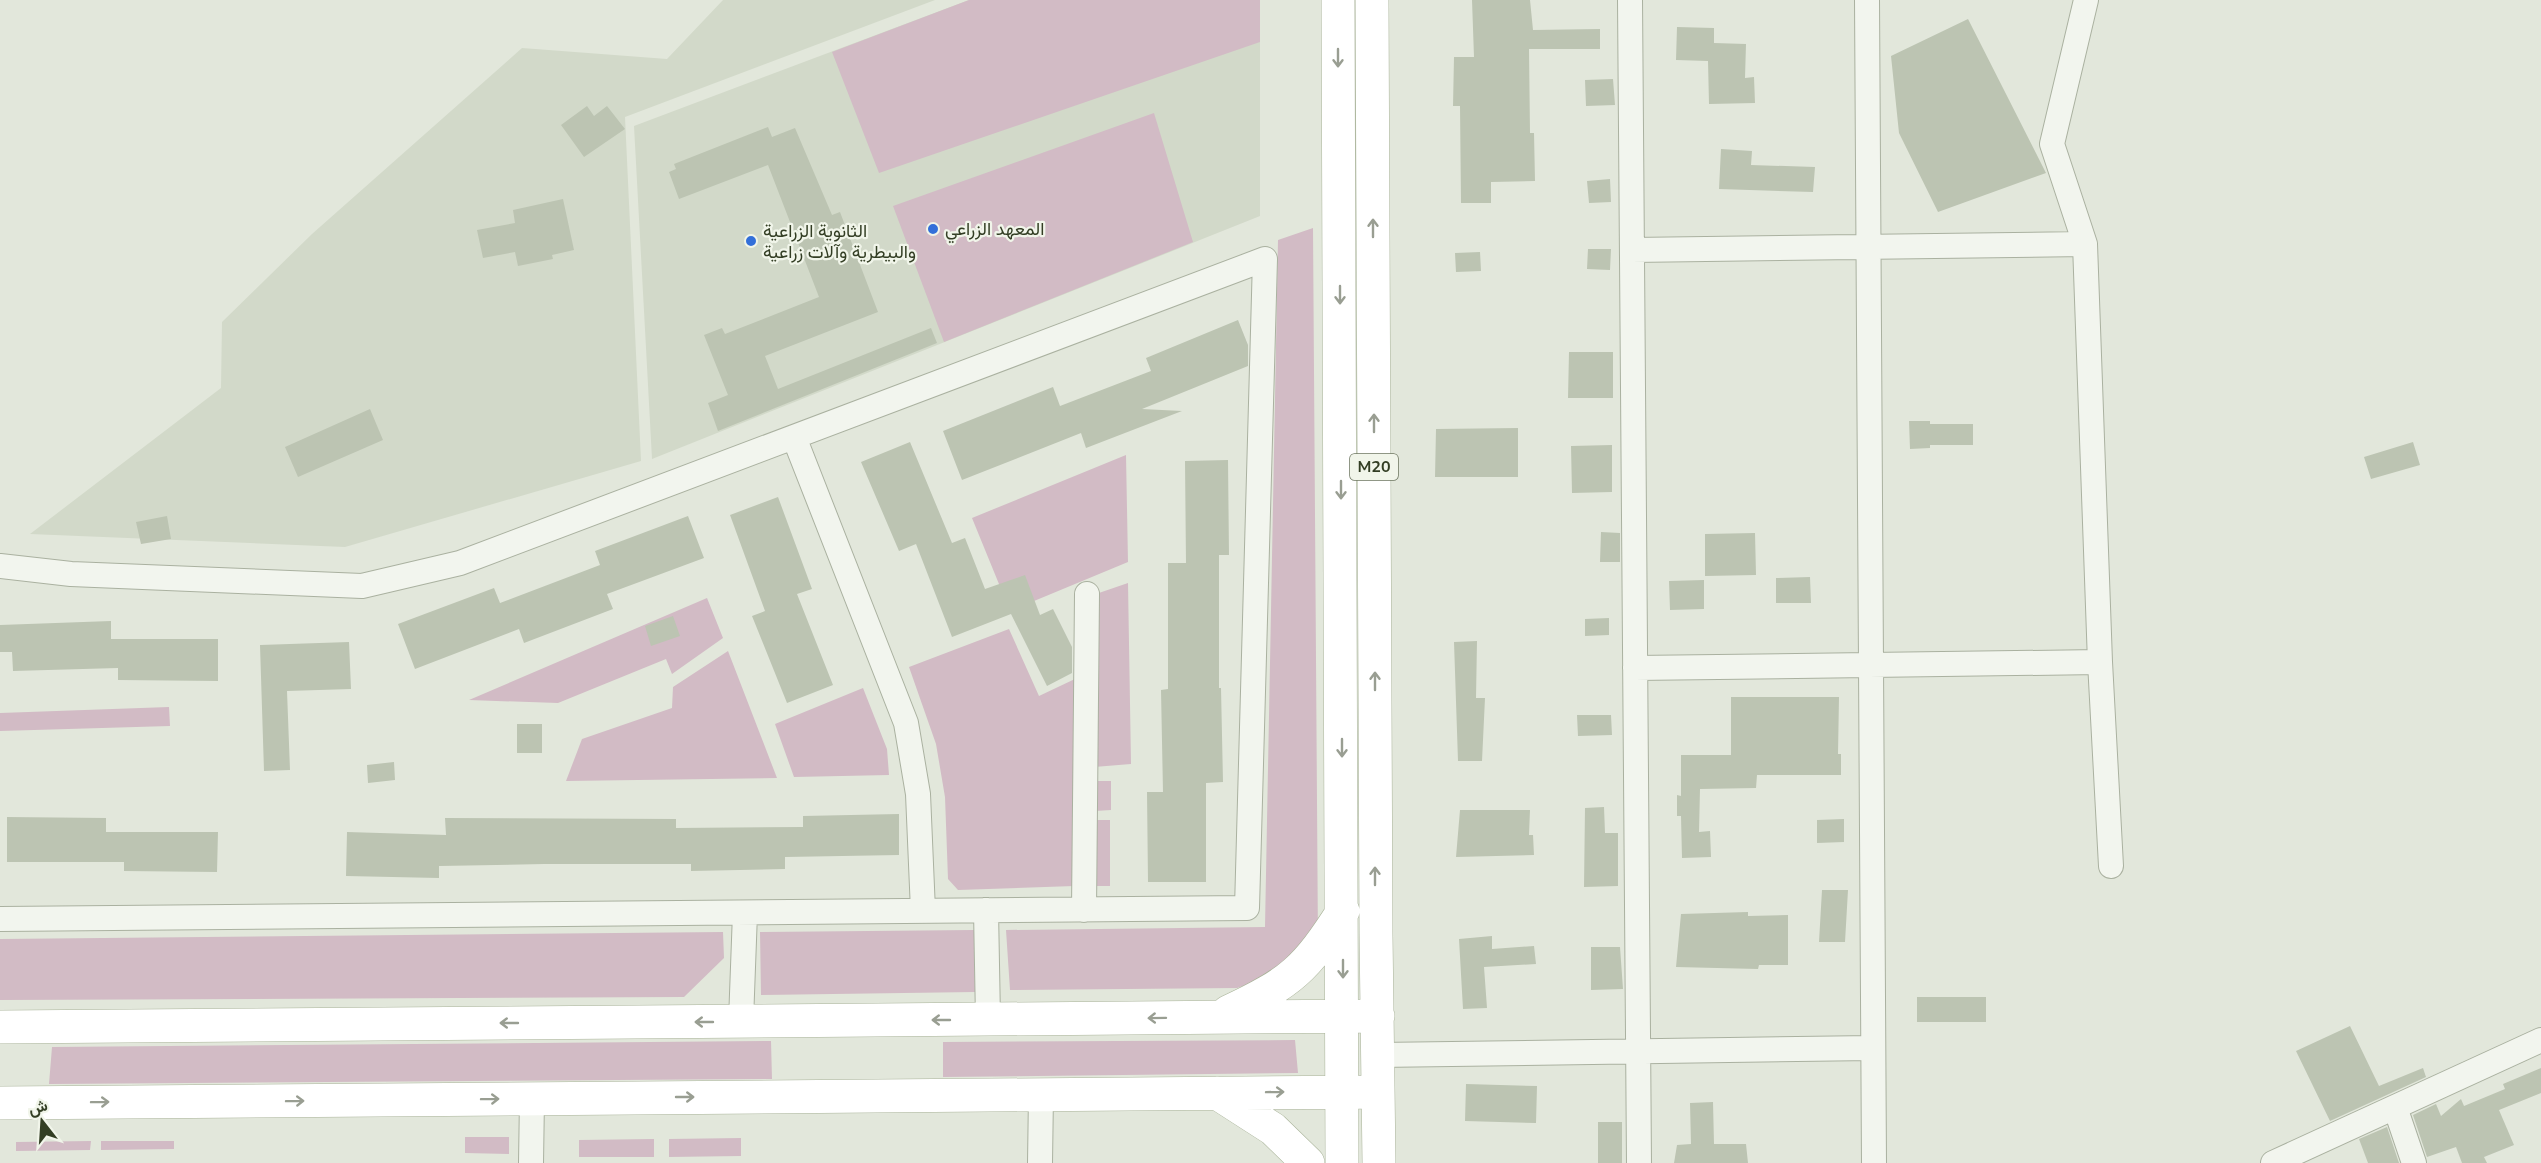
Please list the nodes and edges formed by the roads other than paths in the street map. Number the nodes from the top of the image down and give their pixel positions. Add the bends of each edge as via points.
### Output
1 (1338, 0) edge
2 (1372, 0) edge
3 (1630, 0) edge
4 (1867, 0) edge
5 (2086, 0) edge
6 (2085, 244) junction
7 (1869, 247) junction
8 (1632, 250) junction
9 (794, 437) junction
10 (0, 566) edge
11 (1087, 594) dead end
12 (2100, 662) junction
13 (1872, 665) junction
14 (1635, 668) junction
15 (2111, 866) dead end
16 (986, 910) junction
17 (1084, 910) junction
18 (923, 911) junction
19 (1343, 911) junction
20 (745, 913) junction
21 (0, 920) edge
22 (1343, 1016) junction
23 (1377, 1016) junction
24 (1216, 1017) junction
25 (988, 1019) junction
26 (741, 1021) junction
27 (0, 1027) edge
28 (2541, 1040) edge
29 (1872, 1048) junction
30 (1638, 1051) junction
31 (1378, 1055) junction
32 (1341, 1091) junction
33 (1378, 1092) junction
34 (1216, 1093) junction
35 (1041, 1094) junction
36 (532, 1099) junction
37 (0, 1103) edge
38 (2394, 1107) junction
39 (531, 1163) edge
40 (1040, 1163) edge
41 (1308, 1163) edge
42 (1342, 1163) edge
43 (1380, 1163) edge
44 (1639, 1163) edge
45 (1874, 1163) edge
46 (2272, 1163) edge
47 (2414, 1163) edge

1 -> 19 main road, M20
23 -> 2 main road, M20
3 - 8 street
4 - 7 street
5 - 6 street via 2052,144
6 - 7 street
6 - 12 street
7 - 8 street
7 - 13 street
8 - 14 street
9 - 10 street via 460,563 362,586 71,574
9 - 17 street via 1265,259 1247,908
9 - 18 street via 906,723 918,794
11 - 17 street
12 - 13 street
12 - 15 street
13 - 14 street
13 - 29 street
14 - 30 street
16 - 17 street
16 - 18 street
16 - 25 street
18 - 20 street
19 -> 22 main road
19 - 24 main road via 1320,946 1288,981
20 - 21 street
20 - 26 street
22 - 23 main road
22 - 24 main road
22 - 32 main road
23 - 31 main road
24 -> 25 main road
25 -> 26 main road
26 -> 27 main road
28 - 38 street
29 - 30 street
29 - 45 street
30 - 31 street
30 - 44 street
31 - 33 main road
32 - 33 main road
34 -> 32 main road
32 - 42 main road
33 - 43 main road
34 - 35 main road
34 - 41 main road via 1273,1129
36 -> 35 main road
35 - 40 street
37 -> 36 main road
36 - 39 street
38 - 46 street
38 - 47 street

